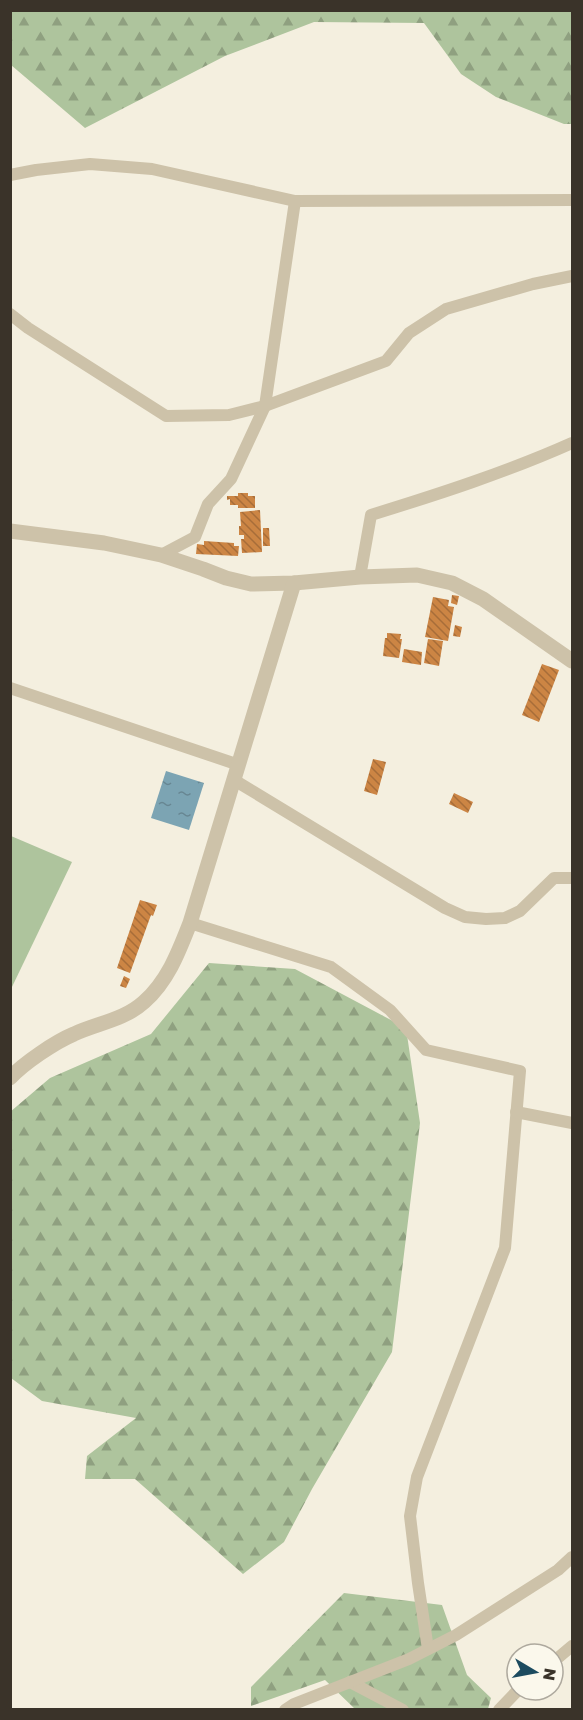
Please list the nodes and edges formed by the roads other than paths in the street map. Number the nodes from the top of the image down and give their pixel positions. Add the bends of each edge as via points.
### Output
1 (10, 175) edge
2 (573, 200) edge
3 (295, 201) junction
4 (573, 276) edge
5 (10, 314) edge
6 (265, 406) junction
7 (573, 443) edge
8 (10, 531) edge
9 (161, 555) junction
10 (360, 577) junction
11 (294, 583) junction
12 (573, 661) edge
13 (10, 688) edge
14 (239, 765) junction
15 (234, 780) junction
16 (573, 878) edge
17 (190, 923) junction
18 (10, 1078) edge
19 (516, 1112) junction
20 (573, 1123) edge
21 (573, 1557) edge
22 (428, 1649) junction
23 (350, 1682) junction
24 (285, 1710) edge
25 (403, 1710) edge

1 - 3 street via 90,164 152,169
2 - 3 street
3 - 6 street
4 - 6 street via 446,309 409,333 386,361
5 - 6 street via 166,416 229,415
6 - 9 street via 231,478 208,504 195,537
7 - 10 street via 425,499 371,515
8 - 9 street
9 - 11 street via 251,584
10 - 11 street
10 - 12 street via 417,575 452,583 483,599
11 - 14 street
13 - 14 street
14 - 15 street
15 - 16 street via 465,917 505,918 520,911 554,878
15 - 17 street
17 - 18 street via 174,962 145,1002 124,1016 73,1034 21,1066
17 - 19 street via 331,967 390,1010 426,1050 520,1071
19 - 20 street
19 - 22 street via 505,1248 417,1478 410,1516
21 - 22 street via 456,1635
22 - 23 street
23 - 24 street
23 - 25 street

